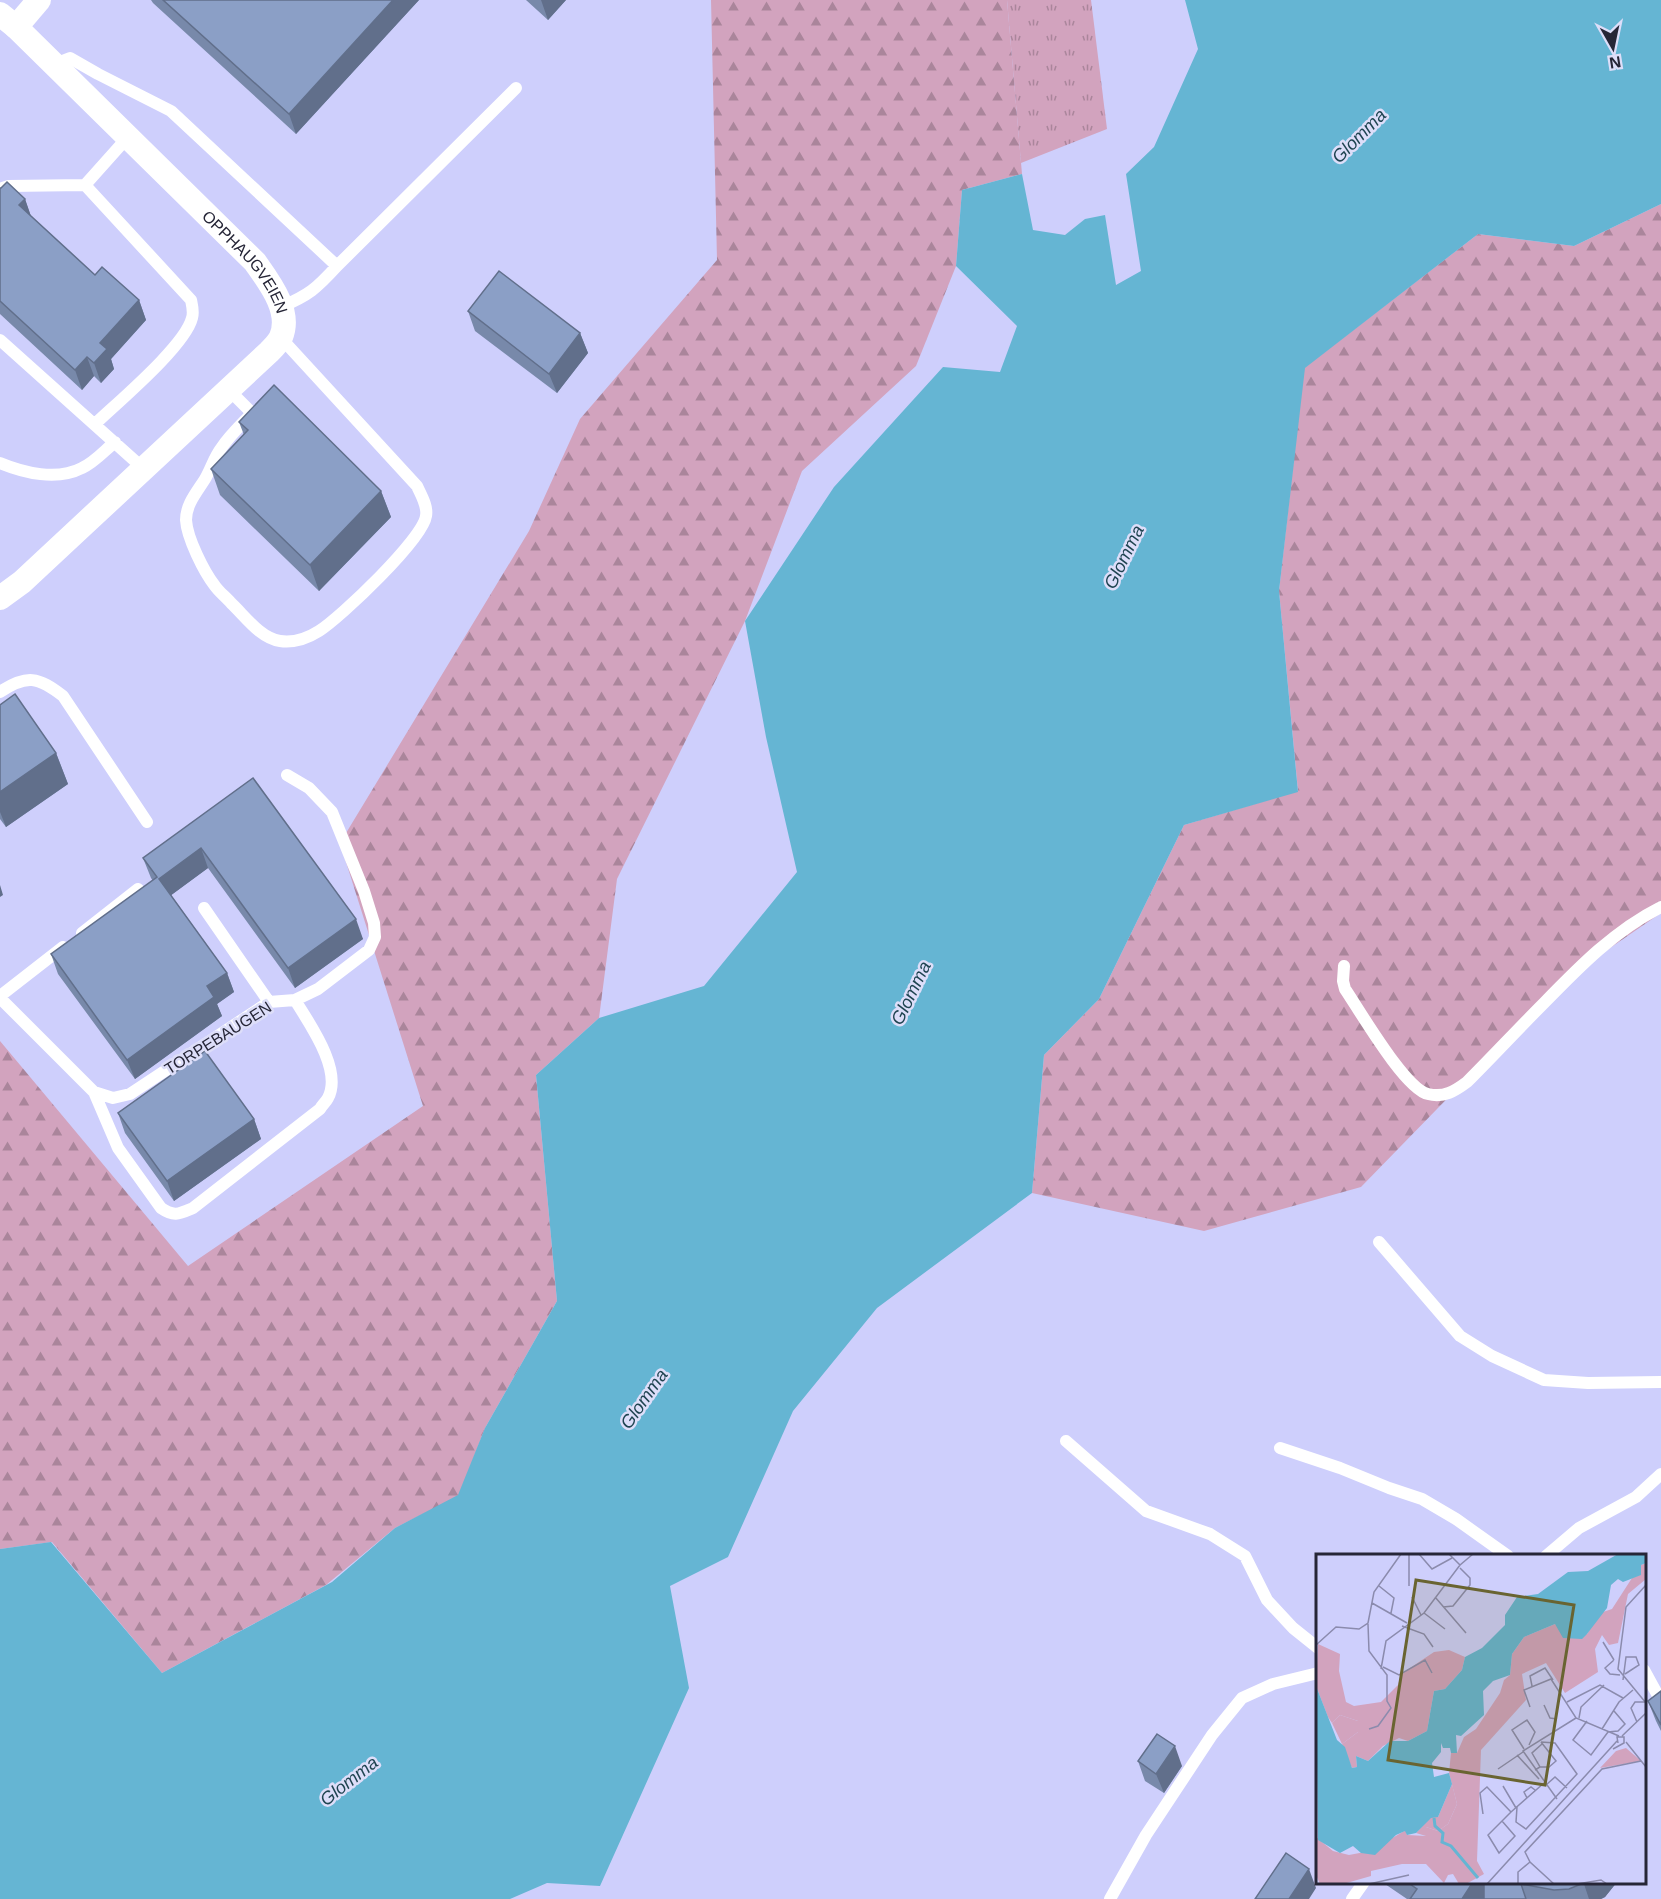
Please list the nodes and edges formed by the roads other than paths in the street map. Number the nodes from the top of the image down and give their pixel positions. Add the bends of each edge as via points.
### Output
1 (39, 0) edge
2 (8, 21) edge
3 (52, 65) junction
4 (516, 88) dead end
5 (127, 138) junction
6 (85, 185) junction
7 (0, 189) edge
8 (337, 266) junction
9 (281, 307) junction
10 (281, 338) junction
11 (0, 340) edge
12 (229, 390) junction
13 (95, 424) junction
14 (114, 442) junction
15 (0, 463) edge
16 (144, 469) junction
17 (0, 598) edge
18 (0, 692) edge
19 (287, 775) dead end
20 (147, 822) dead end
21 (138, 889) edge
22 (1661, 907) edge
23 (204, 908) dead end
24 (1344, 966) dead end
25 (0, 997) edge
26 (295, 1000) junction
27 (268, 1002) junction
28 (93, 1092) junction
29 (1379, 1242) dead end
30 (1661, 1382) edge
31 (1066, 1441) dead end
32 (1280, 1448) dead end
33 (1661, 1474) edge
34 (1553, 1553) edge
35 (1505, 1554) edge
36 (1316, 1647) edge
37 (1316, 1673) edge
38 (1646, 1674) edge
39 (1661, 1701) edge
40 (1363, 1884) edge
41 (1110, 1899) edge
42 (1352, 1899) edge

1 - 2 street, OPPHAUGVEIEN
2 - 3 street, OPPHAUGVEIEN
3 - 5 street, OPPHAUGVEIEN
3 - 8 lane via 70,58 171,111
4 - 8 lane
5 - 6 lane
5 - 9 street, OPPHAUGVEIEN via 255,262
6 - 7 lane
6 - 13 lane via 191,300 193,315 177,345
8 - 9 lane via 305,297
9 - 10 street, OPPHAUGVEIEN via 285,321
10 - 12 street, OPPHAUGVEIEN
10 - 12 lane via 417,486 427,515 410,545 337,618 297,641 265,636 215,587 188,530 186,519 192,498 220,448 252,413
11 - 13 lane
12 - 16 street, OPPHAUGVEIEN
13 - 14 lane
14 - 15 lane via 93,462 69,473 45,475
14 - 16 lane
16 - 17 street, OPPHAUGVEIEN
18 - 20 lane via 27,680 44,682 63,696
19 - 26 lane, TORPEBAUGEN via 309,788 332,813 364,891 375,937 369,950 318,989
21 - 25 lane
22 - 24 lane via 1606,943 1467,1082 1441,1095 1420,1091 1381,1043 1345,989
23 - 27 lane
25 - 28 lane
26 - 27 lane, TORPEBAUGEN
26 - 28 lane via 323,1047 332,1080 329,1096 320,1109 193,1208 170,1214 161,1208 118,1148
27 - 28 lane, TORPEBAUGEN via 130,1094 113,1098
29 - 30 lane via 1460,1336 1492,1356 1544,1380
31 - 36 lane via 1146,1511 1210,1534 1245,1556 1267,1600
32 - 35 lane via 1422,1499
33 - 34 lane via 1635,1497 1579,1528
37 - 41 lane via 1273,1684 1242,1698 1212,1735 1146,1835
38 - 39 lane
40 - 42 lane

